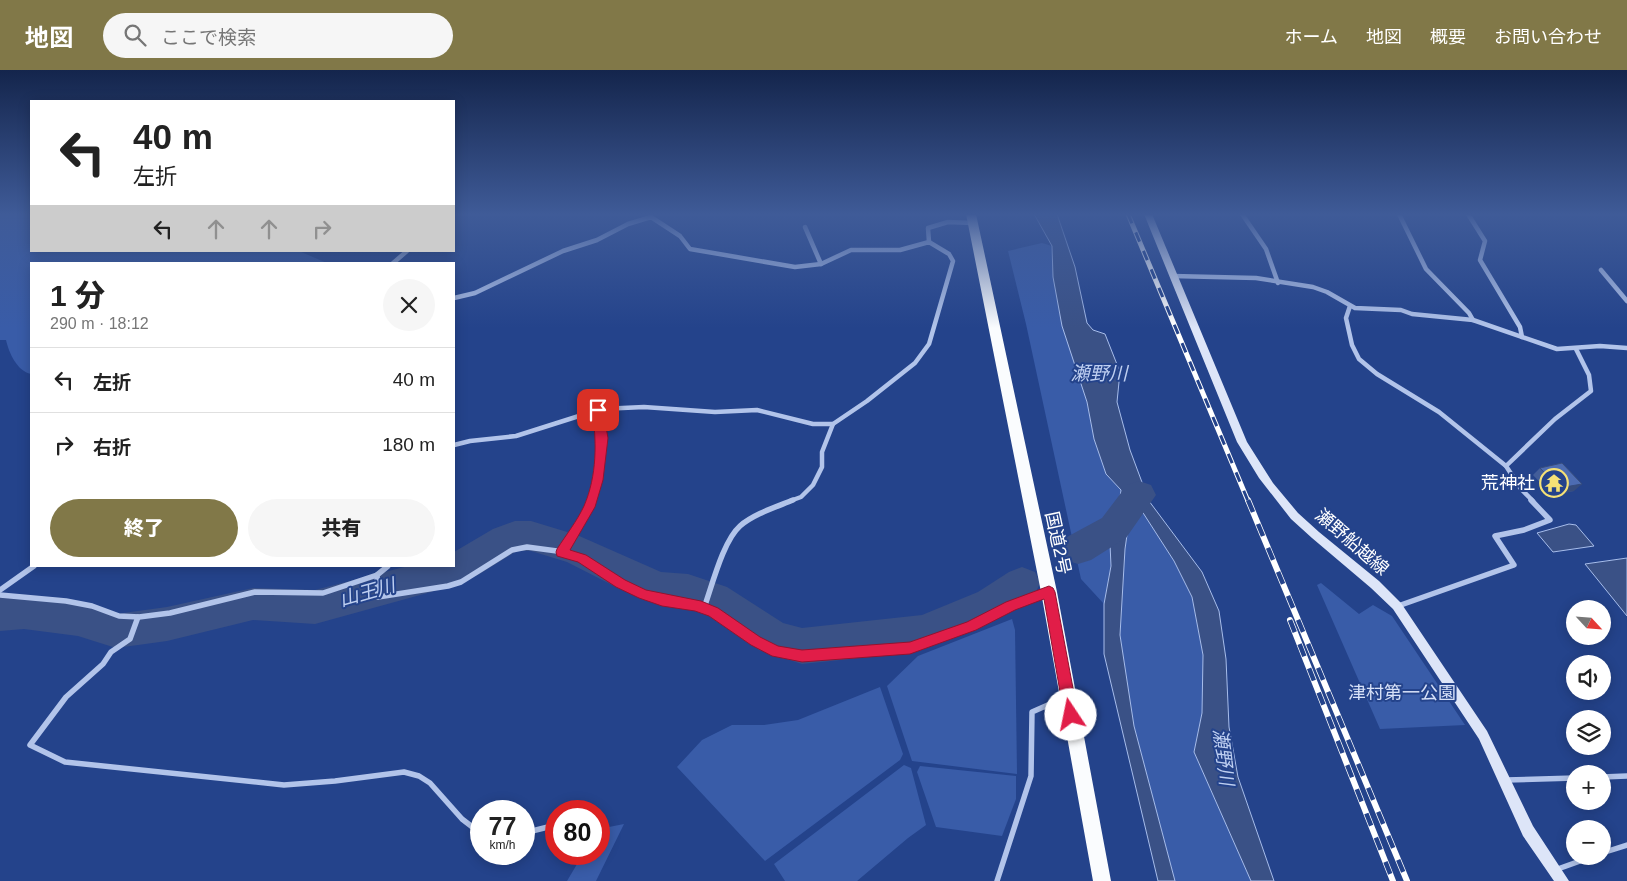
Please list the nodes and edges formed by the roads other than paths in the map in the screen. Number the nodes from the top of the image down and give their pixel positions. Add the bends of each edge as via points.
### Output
1 (406, 252) edge
2 (561, 252) edge
3 (709, 252) edge
4 (816, 252) edge
5 (847, 252) edge
6 (946, 252) edge
7 (979, 252) edge
8 (1163, 252) edge
9 (1267, 252) edge
10 (1418, 252) edge
11 (1482, 252) edge
12 (394, 262) edge
13 (821, 264) junction
14 (1601, 270) dead end
15 (1173, 276) junction
16 (1278, 283) junction
17 (455, 298) edge
18 (1627, 301) edge
19 (1350, 306) junction
20 (1473, 320) junction
21 (1522, 338) junction
22 (1627, 348) edge
23 (1576, 349) junction
24 (598, 410) junction
25 (833, 424) junction
26 (455, 445) edge
27 (1506, 466) junction
28 (562, 552) junction
29 (33, 567) edge
30 (387, 567) edge
31 (377, 575) junction
32 (0, 590) edge
33 (1049, 592) junction
34 (0, 595) edge
35 (1397, 606) junction
36 (704, 608) junction
37 (138, 618) junction
38 (1067, 697) junction
39 (1627, 776) edge
40 (1611, 777) edge
41 (1566, 778) edge
42 (1505, 780) junction
43 (470, 825) edge
44 (1627, 845) edge
45 (1611, 850) edge
46 (1568, 865) edge
47 (1554, 870) junction
48 (997, 881) edge
49 (1102, 881) edge
50 (1562, 881) edge

1 - 12 street
2 - 17 street via 475,293
3 - 13 street via 783,267
4 - 13 street
5 - 13 street
6 - 25 street via 953,261 929,344 915,363
7 - 33 highway, 国道2号
8 - 15 main road, 瀬野船越線
9 - 16 street
10 - 20 street via 1426,268
11 - 21 street via 1480,260 1520,327
14 - 18 street
15 - 16 street via 1256,278
15 - 35 main road, 瀬野船越線 via 1242,442 1256,468 1303,524
16 - 19 street via 1313,287
19 - 20 street
19 - 27 street via 1346,318 1352,345 1359,358 1377,374 1439,412
20 - 21 street
21 - 23 street via 1557,349
22 - 23 street via 1600,346
23 - 27 street via 1590,376 1591,391 1555,419
24 - 25 street via 644,406 715,412 757,410 813,424
24 - 26 street via 511,438 479,439
24 - 28 street via 602,438 597,480 589,507
25 - 36 street via 822,452 822,468 801,497 766,511 730,536
27 - 35 street via 1550,520 1495,536 1514,565
28 - 31 street via 519,548 461,582 378,597
28 - 36 street via 582,558 620,584 644,595
29 - 32 street
30 - 31 street
31 - 37 street via 334,591 315,594 248,592
33 - 36 street via 1011,606 972,626 910,648 802,656 777,652
33 - 38 highway, 国道2号
34 - 37 street via 87,605 121,617
35 - 42 main road, 瀬野船越線 via 1483,735
37 - 43 street via 130,639 111,652 103,664 66,697 30,745 65,762 284,784 336,782 404,772 420,776 430,783
38 - 48 street via 1032,712 1031,776
38 - 49 highway, 国道2号
39 - 40 street
41 - 42 street
42 - 47 main road, 瀬野船越線 via 1528,831
44 - 45 street
46 - 47 street
47 - 50 main road, 瀬野船越線

